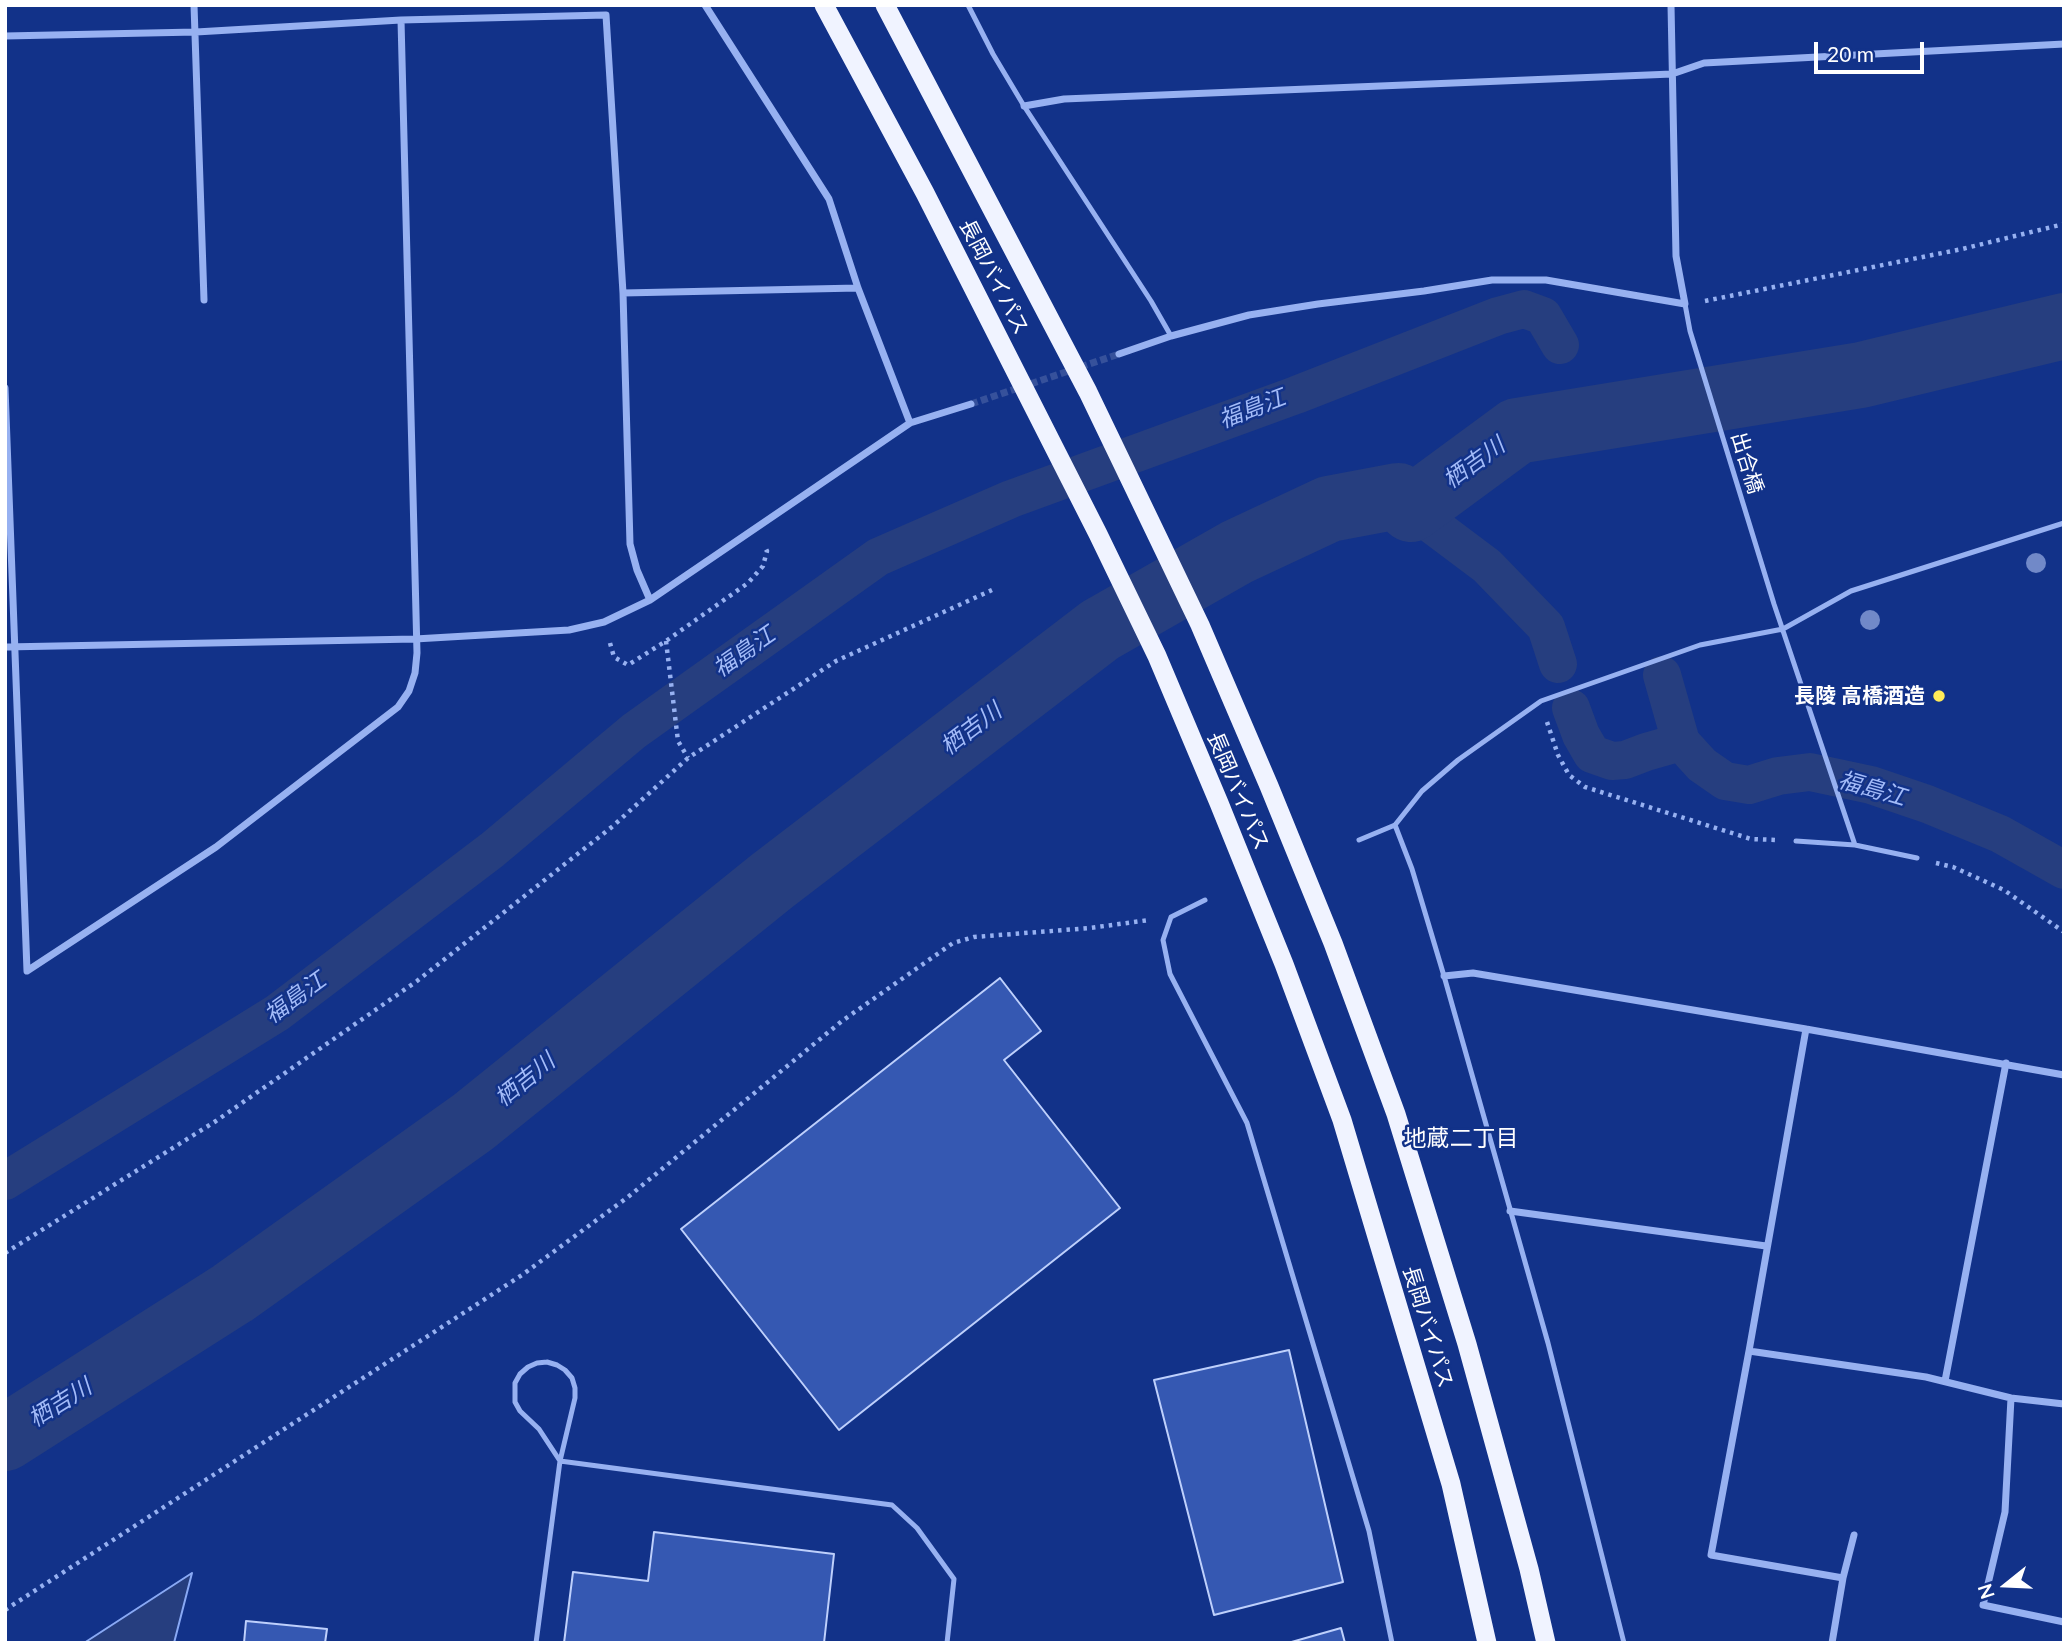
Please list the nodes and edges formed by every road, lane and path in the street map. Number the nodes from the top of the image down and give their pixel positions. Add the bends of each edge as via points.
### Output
1 (194, 5) edge
2 (705, 5) edge
3 (824, 5) edge
4 (885, 5) edge
5 (968, 5) edge
6 (1671, 5) edge
7 (401, 20) junction
8 (195, 32) junction
9 (5, 36) edge
10 (2064, 44) edge
11 (1672, 74) junction
12 (1024, 106) junction
13 (2064, 224) edge
14 (858, 288) junction
15 (623, 293) junction
16 (204, 300) dead end
17 (1685, 304) junction
18 (1171, 336) junction
19 (1119, 354) tunnel mouth
20 (5, 388) edge
21 (971, 404) tunnel mouth
22 (910, 423) junction
23 (2064, 523) edge
24 (759, 526) junction
25 (992, 590) dead end
26 (650, 600) junction
27 (1783, 629) junction
28 (415, 639) junction
29 (609, 640) dead end
30 (666, 641) junction
31 (15, 646) junction
32 (5, 647) edge
33 (1541, 701) junction
34 (688, 758) junction
35 (1395, 825) junction
36 (1359, 840) dead end
37 (1796, 841) joint
38 (1855, 845) junction
39 (1917, 858) joint
40 (1205, 900) dead end
41 (1171, 917) junction
42 (2064, 932) edge
43 (1444, 976) junction
44 (1806, 1029) junction
45 (2006, 1063) junction
46 (2064, 1075) edge
47 (1510, 1211) junction
48 (1766, 1246) junction
49 (5, 1253) edge
50 (1749, 1351) junction
51 (1945, 1381) junction
52 (2011, 1398) junction
53 (2064, 1404) edge
54 (560, 1461) junction
55 (1854, 1535) dead end
56 (1843, 1578) junction
57 (5, 1610) edge
58 (2064, 1622) edge
59 (536, 1643) edge
60 (947, 1643) edge
61 (1392, 1643) edge
62 (1487, 1643) edge
63 (1546, 1643) edge
64 (1624, 1643) edge
65 (1832, 1643) edge

1 - 8 street
2 - 14 street via 829,199
3 - 62 highway, 長岡バイパス via 1036,410 1157,656 1219,803 1342,1120 1451,1484
4 - 63 highway, 長岡バイパス via 1088,392 1200,625 1333,943 1396,1114 1467,1344
5 - 12 lane
6 - 11 street
7 - 8 street
7 - 15 street via 606,15
7 - 28 street
8 - 9 street
8 - 16 street
10 - 11 street via 1704,63
11 - 12 street via 1077,99
11 - 17 street via 1676,256
12 - 18 lane
13 - 17 path
14 - 15 street
14 - 22 street
15 - 26 street via 630,544
17 - 18 street via 1546,280 1492,280 1250,315
17 - 27 lane, 出合橋
18 - 19 street
20 - 31 street
21 - 22 street
22 - 24 street
23 - 27 lane via 1851,591
24 - 26 street
24 - 30 path via 767,551 763,566 748,583
25 - 34 path via 836,662
26 - 28 street via 604,622 569,630
27 - 33 lane via 1700,645
27 - 38 lane, 出合橋
28 - 31 street
28 - 31 street via 415,673 410,691 398,707 216,847 27,971
29 - 30 path via 614,657 628,664
30 - 34 path via 678,741
31 - 32 street
33 - 35 lane via 1458,760 1422,791
33 - 37 path via 1558,755 1569,775 1585,786 1751,839
34 - 49 path via 612,826 417,981 216,1121
35 - 36 lane
35 - 43 lane
37 - 38 lane
38 - 39 lane
39 - 42 path via 1953,867 2004,890
40 - 41 lane
41 - 57 path via 953,943 842,1021 628,1197 522,1275
41 - 61 lane via 1163,940 1170,974 1247,1123 1369,1531
43 - 44 street via 1473,973
43 - 47 lane
44 - 45 street
44 - 48 street
45 - 46 street
45 - 51 street
47 - 48 street
47 - 64 lane
48 - 50 street
50 - 51 street
50 - 56 street via 1711,1555
51 - 52 street
52 - 53 street
52 - 58 street via 2006,1512 1983,1605
54 - 54 lane via 515,1402 520,1374 537,1363 556,1364 572,1378 575,1388
54 - 59 lane
54 - 60 lane via 892,1505 917,1528 954,1579
55 - 56 street
56 - 65 street

